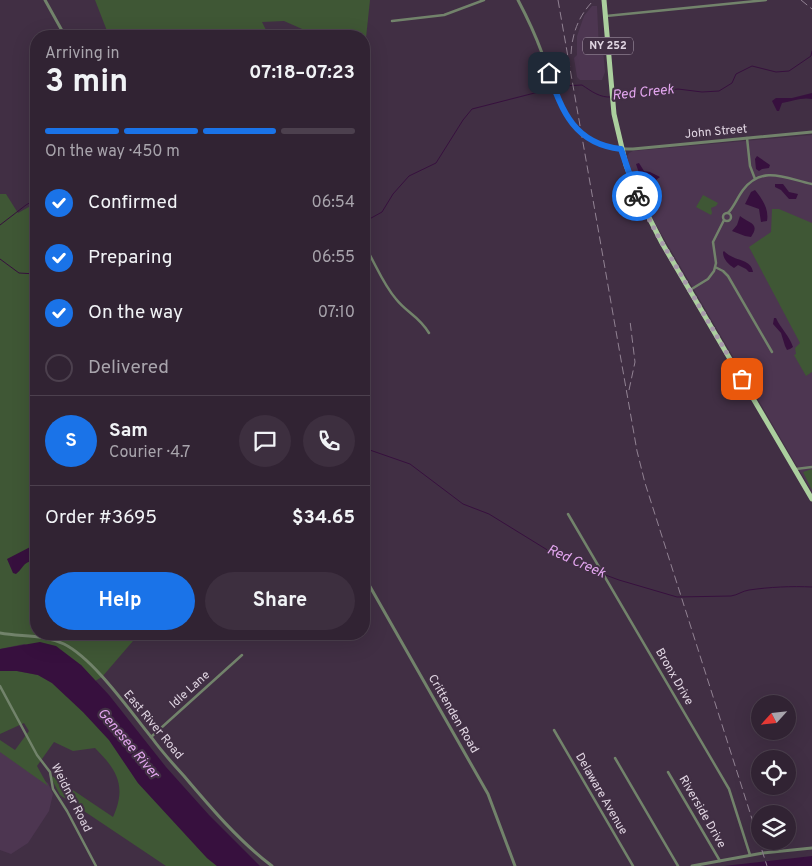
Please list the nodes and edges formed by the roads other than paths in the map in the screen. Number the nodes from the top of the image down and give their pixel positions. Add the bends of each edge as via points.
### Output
1 (45, 0) edge
2 (484, 0) edge
3 (518, 0) edge
4 (604, 0) edge
5 (766, 0) edge
6 (605, 17) junction
7 (392, 21) dead end
8 (62, 30) edge
9 (812, 132) edge
10 (747, 138) junction
11 (621, 149) junction
12 (756, 179) junction
13 (812, 184) edge
14 (729, 213) junction
15 (725, 221) junction
16 (370, 255) edge
17 (715, 267) junction
18 (690, 290) junction
19 (429, 333) dead end
20 (772, 352) dead end
21 (812, 467) edge
22 (795, 470) junction
23 (812, 499) edge
24 (568, 514) dead end
25 (370, 587) edge
26 (0, 633) edge
27 (30, 636) edge
28 (50, 640) edge
29 (242, 655) dead end
30 (0, 686) edge
31 (554, 730) dead end
32 (151, 737) junction
33 (615, 758) dead end
34 (668, 772) dead end
35 (812, 848) edge
36 (750, 856) junction
37 (720, 861) junction
38 (96, 866) edge
39 (272, 866) edge
40 (515, 866) edge
41 (632, 866) edge
42 (678, 866) edge
43 (692, 866) edge

1 - 8 street
2 - 7 street via 444,15
3 - 11 street via 567,117 582,134 602,145
4 - 6 main road, NY 252
5 - 6 street
6 - 11 main road, NY 252
9 - 10 street, John Street
10 - 11 street, John Street
10 - 12 street via 750,166
11 - 18 main road, NY 252 via 643,208
12 - 13 street via 776,175
12 - 14 street via 744,189
14 - 15 street via 724,216
14 - 15 street via 730,220
15 - 17 street via 713,242
16 - 19 street via 393,295
17 - 18 street via 708,279
17 - 20 street via 728,276
18 - 22 main road, NY 252
21 - 22 street
22 - 23 main road, NY 252
24 - 36 street, Bronx Drive via 729,789
25 - 40 street, Crittenden Road via 488,794
26 - 27 street, East River Road
28 - 32 street, East River Road via 85,659
29 - 32 street, Idle Lane
30 - 38 street, Weidner Road via 49,771 53,787
31 - 41 street, Delaware Avenue
32 - 39 street, East River Road via 226,823
33 - 42 street
34 - 37 street, Riverside Drive
35 - 36 street
36 - 37 street
37 - 43 street

